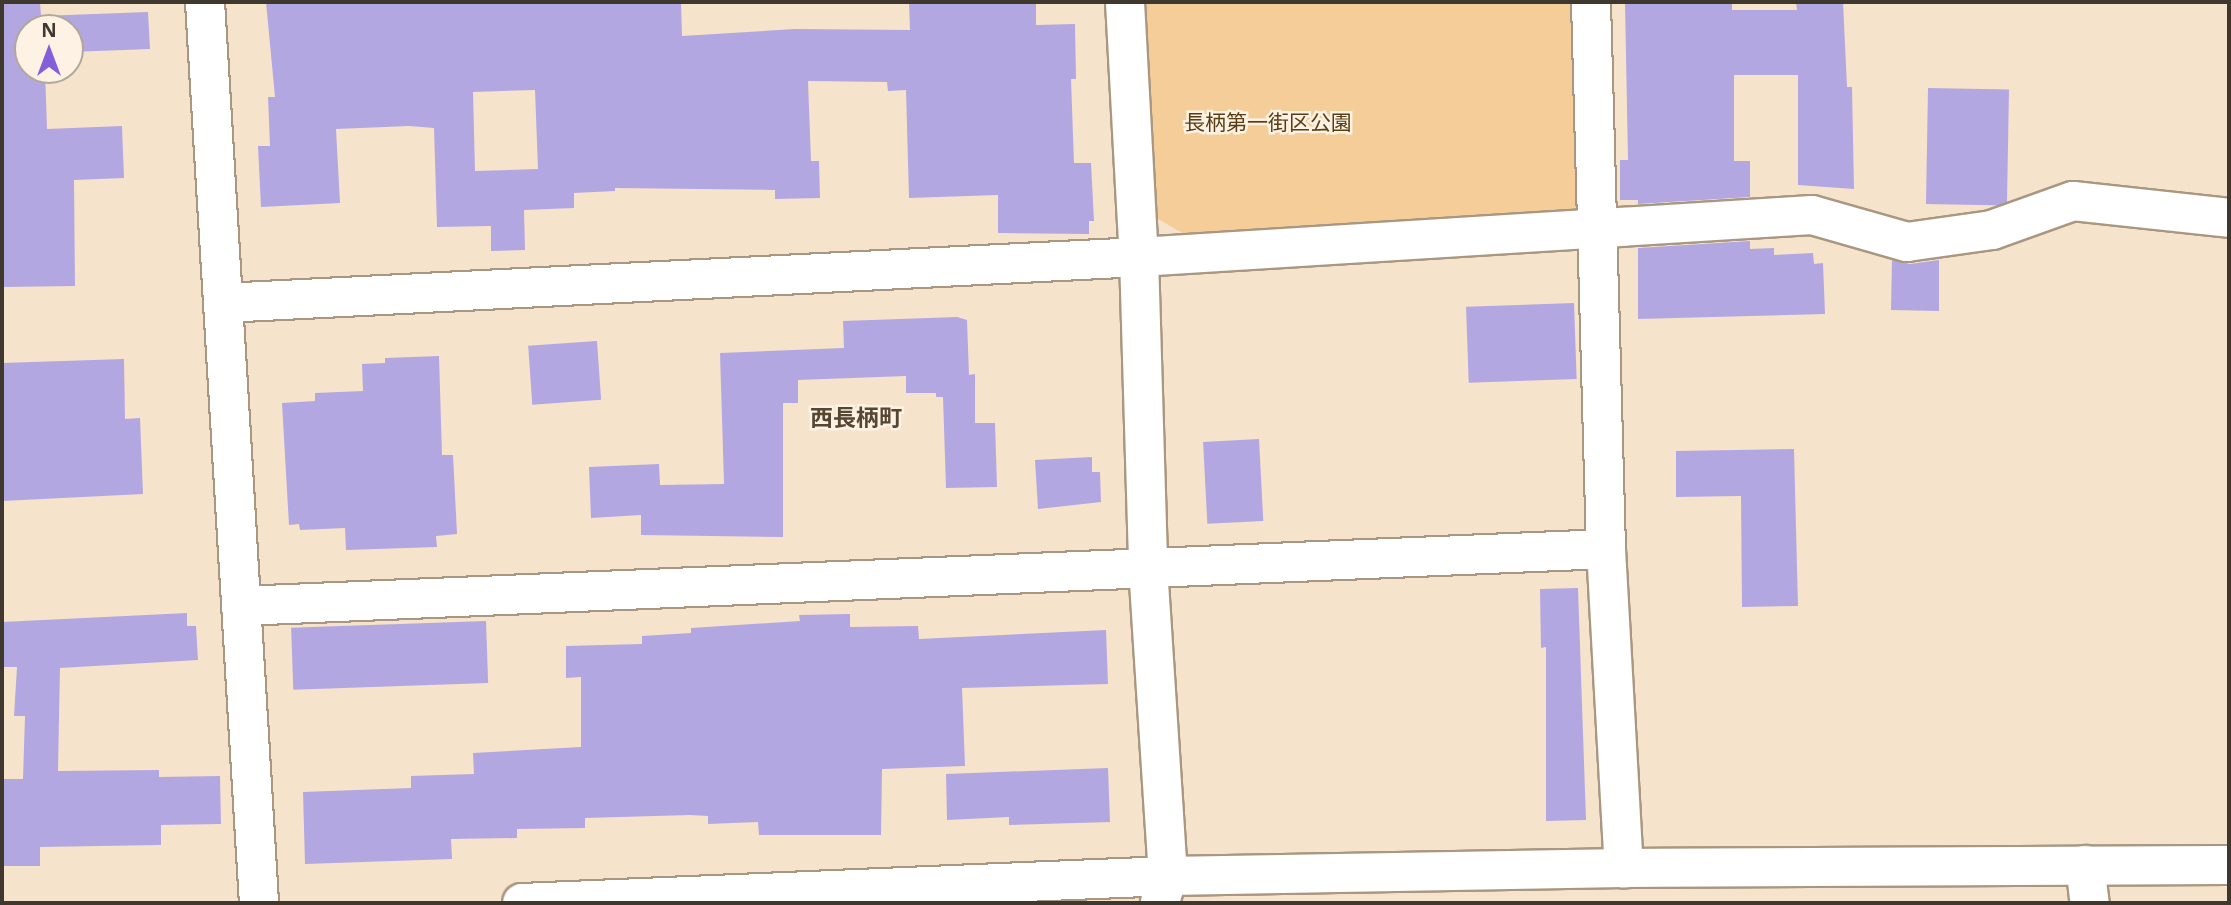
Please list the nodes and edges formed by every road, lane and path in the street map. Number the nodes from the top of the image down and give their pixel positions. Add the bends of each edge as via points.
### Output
1 (205, 2) edge
2 (1125, 2) edge
3 (1591, 2) edge
4 (2229, 218) edge
5 (1598, 230) junction
6 (1139, 257) junction
7 (223, 303) junction
8 (1606, 549) junction
9 (1148, 567) junction
10 (241, 606) junction
11 (2085, 865) junction
12 (2229, 865) edge
13 (1624, 867) junction
14 (1171, 894) edge
15 (259, 903) edge
16 (522, 903) edge
17 (2090, 903) edge

1 - 7 street
2 - 6 street
3 - 5 street
4 - 5 street via 2073,201 1992,230 1907,242 1812,215
5 - 6 street
5 - 8 street
6 - 7 street
6 - 9 street
7 - 10 street
8 - 9 street
8 - 13 street
9 - 10 street
9 - 14 street
10 - 15 street
11 - 12 street
11 - 13 street
11 - 17 street
13 - 14 street
14 - 16 street

